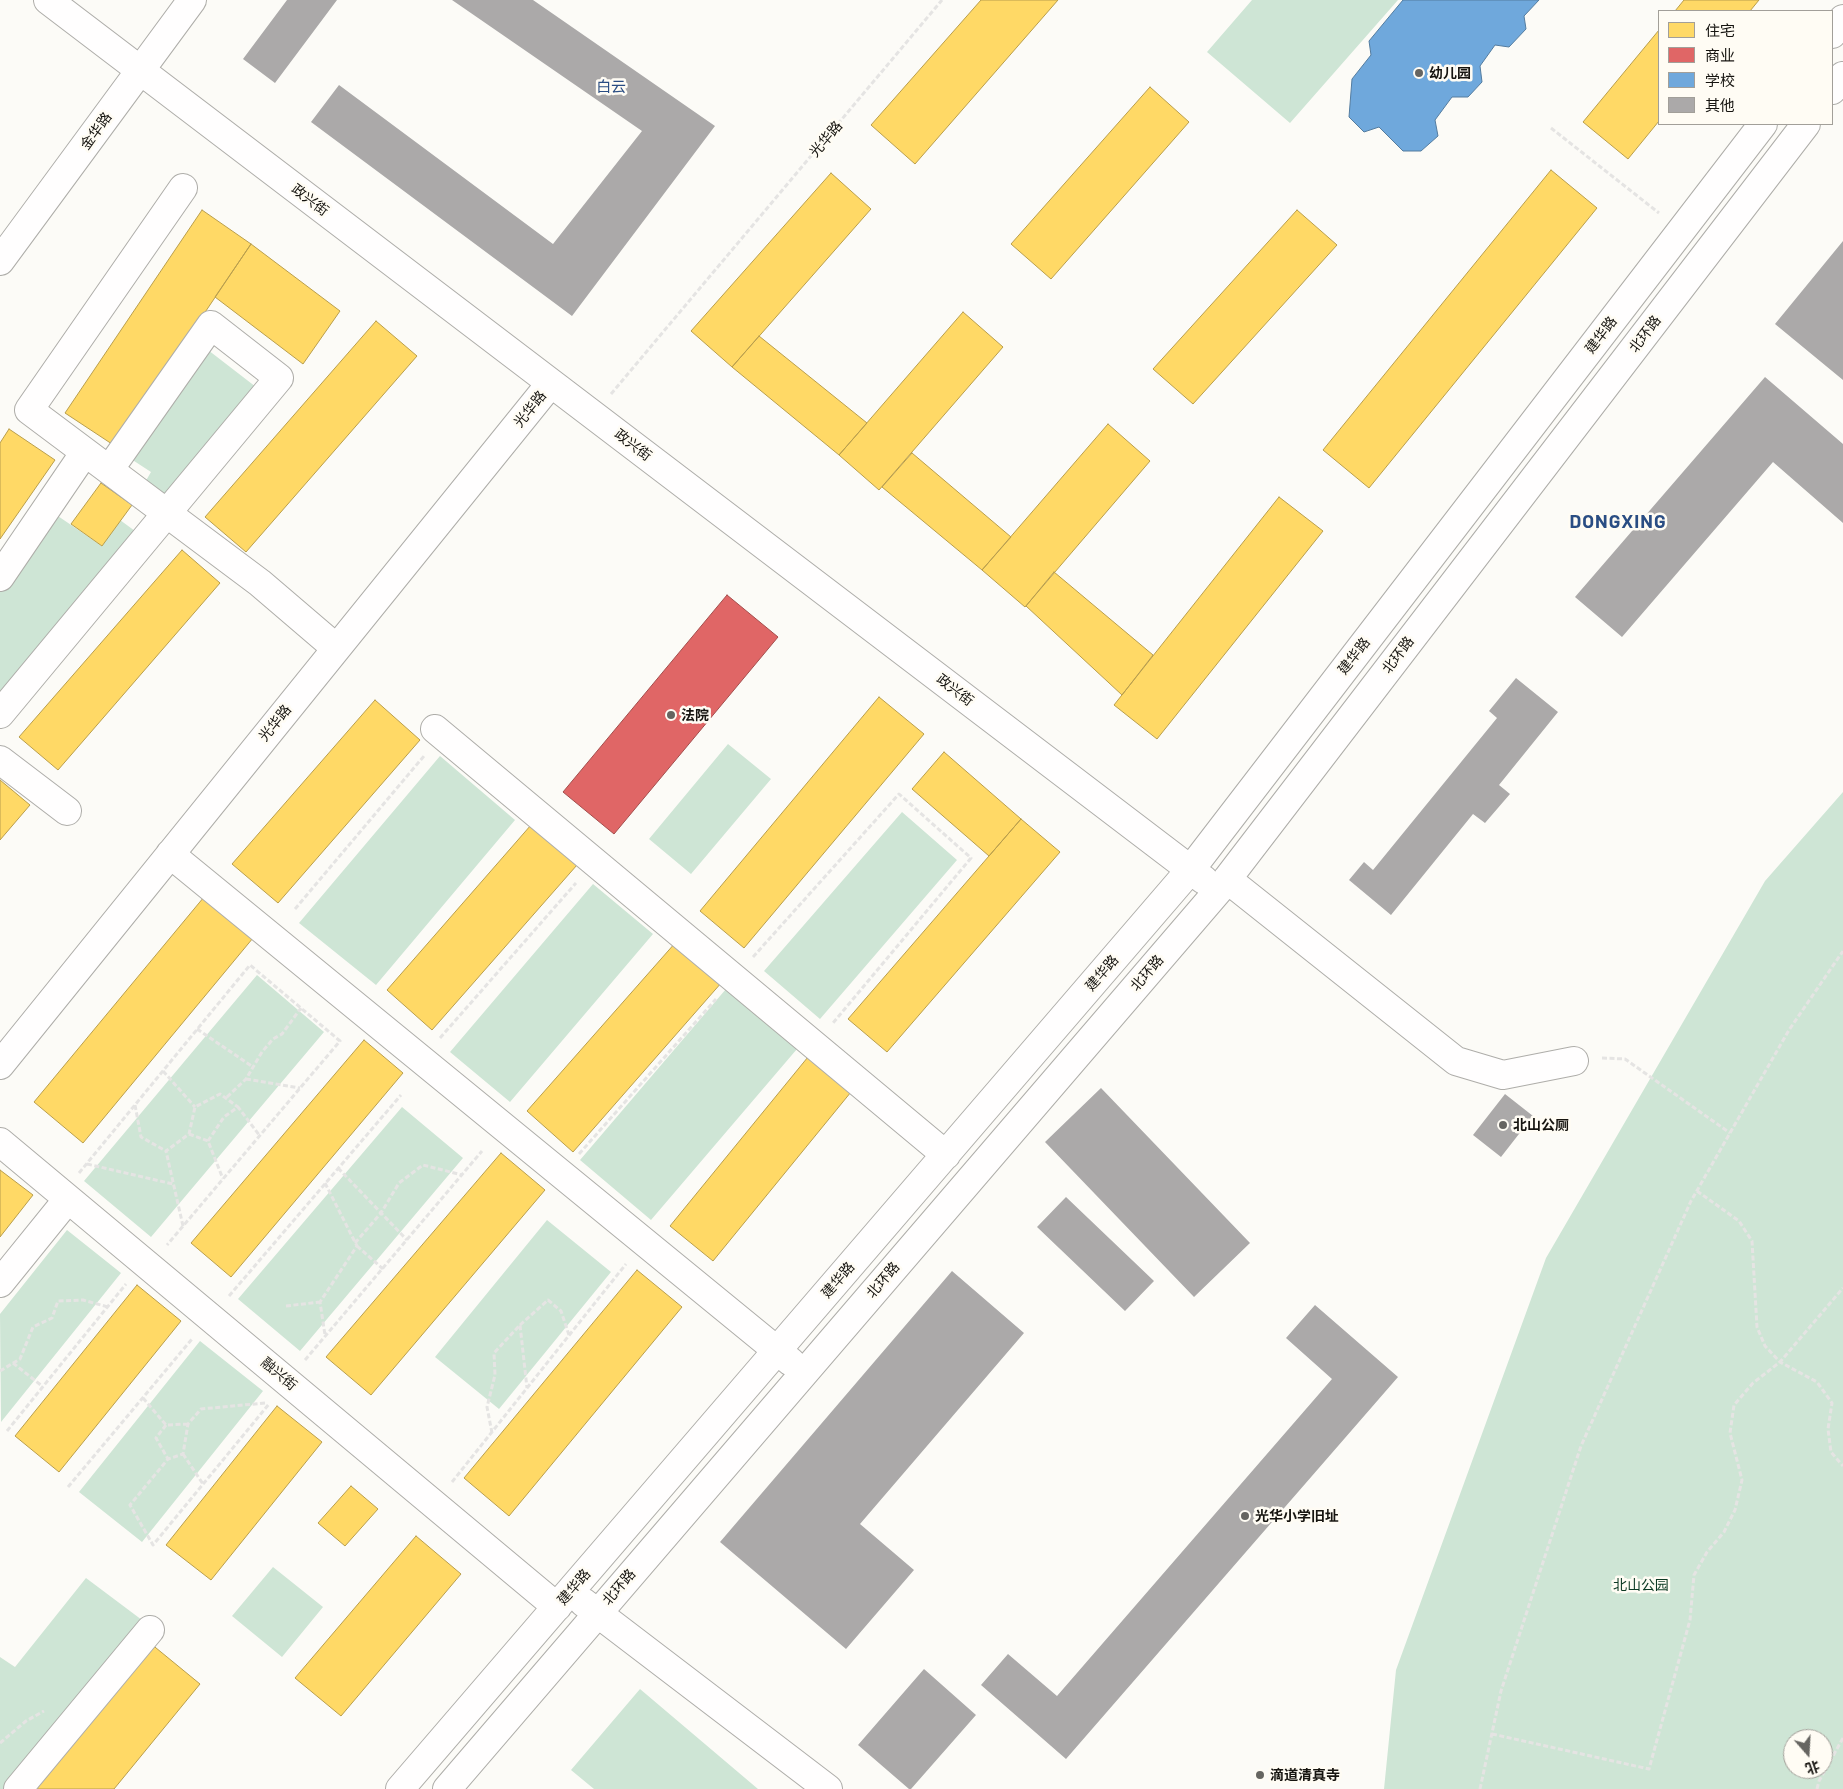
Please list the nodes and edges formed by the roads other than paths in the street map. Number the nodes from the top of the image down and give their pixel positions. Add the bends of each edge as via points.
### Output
1 (48, 0) edge
2 (192, 0) edge
3 (1843, 19) edge
4 (1833, 33) edge
5 (140, 71) junction
6 (1843, 76) edge
7 (1833, 89) edge
8 (1762, 125) edge
9 (1805, 125) edge
10 (183, 188) dead end
11 (0, 261) edge
12 (551, 383) junction
13 (85, 452) junction
14 (109, 470) junction
15 (167, 513) junction
16 (0, 577) edge
17 (336, 648) junction
18 (0, 714) edge
19 (439, 732) road end
20 (0, 760) edge
21 (67, 811) dead end
22 (170, 854) junction
23 (1191, 869) junction
24 (1222, 885) junction
25 (1574, 1061) road end
26 (0, 1065) edge
27 (0, 1142) edge
28 (946, 1155) junction
29 (65, 1196) junction
30 (0, 1283) edge
31 (776, 1352) junction
32 (804, 1372) junction
33 (564, 1599) junction
34 (598, 1612) junction
35 (150, 1630) dead end
36 (18, 1789) edge
37 (400, 1789) edge
38 (447, 1789) edge
39 (828, 1789) edge

1 - 5 street, 政兴街
2 - 5 street, 金华路
3 - 4 street
5 - 11 street, 金华路
5 - 12 street, 政兴街
6 - 7 street
8 - 23 street, 建华路
9 - 24 street, 北环路
10 - 13 street via 30,410
12 - 17 street, 光华路
12 - 23 street, 政兴街
13 - 14 street
13 - 16 street
14 - 15 street
14 - 15 street via 210,325 279,378
15 - 17 street via 260,583
15 - 18 street
17 - 22 street, 光华路
19 - 28 street
20 - 21 street
22 - 26 street, 光华路
22 - 31 street
23 - 24 street, 政兴街
23 - 28 street, 建华路
24 - 25 street, 政兴街 via 1456,1061 1503,1075
24 - 32 street, 北环路
27 - 29 street, 融兴街
28 - 31 street, 建华路
29 - 30 street
29 - 33 street, 融兴街 via 435,1504
31 - 32 street
31 - 33 street, 建华路
32 - 34 street, 北环路
33 - 34 street, 融兴街
33 - 37 street, 建华路
34 - 38 street, 北环路
34 - 39 street, 融兴街
35 - 36 street

